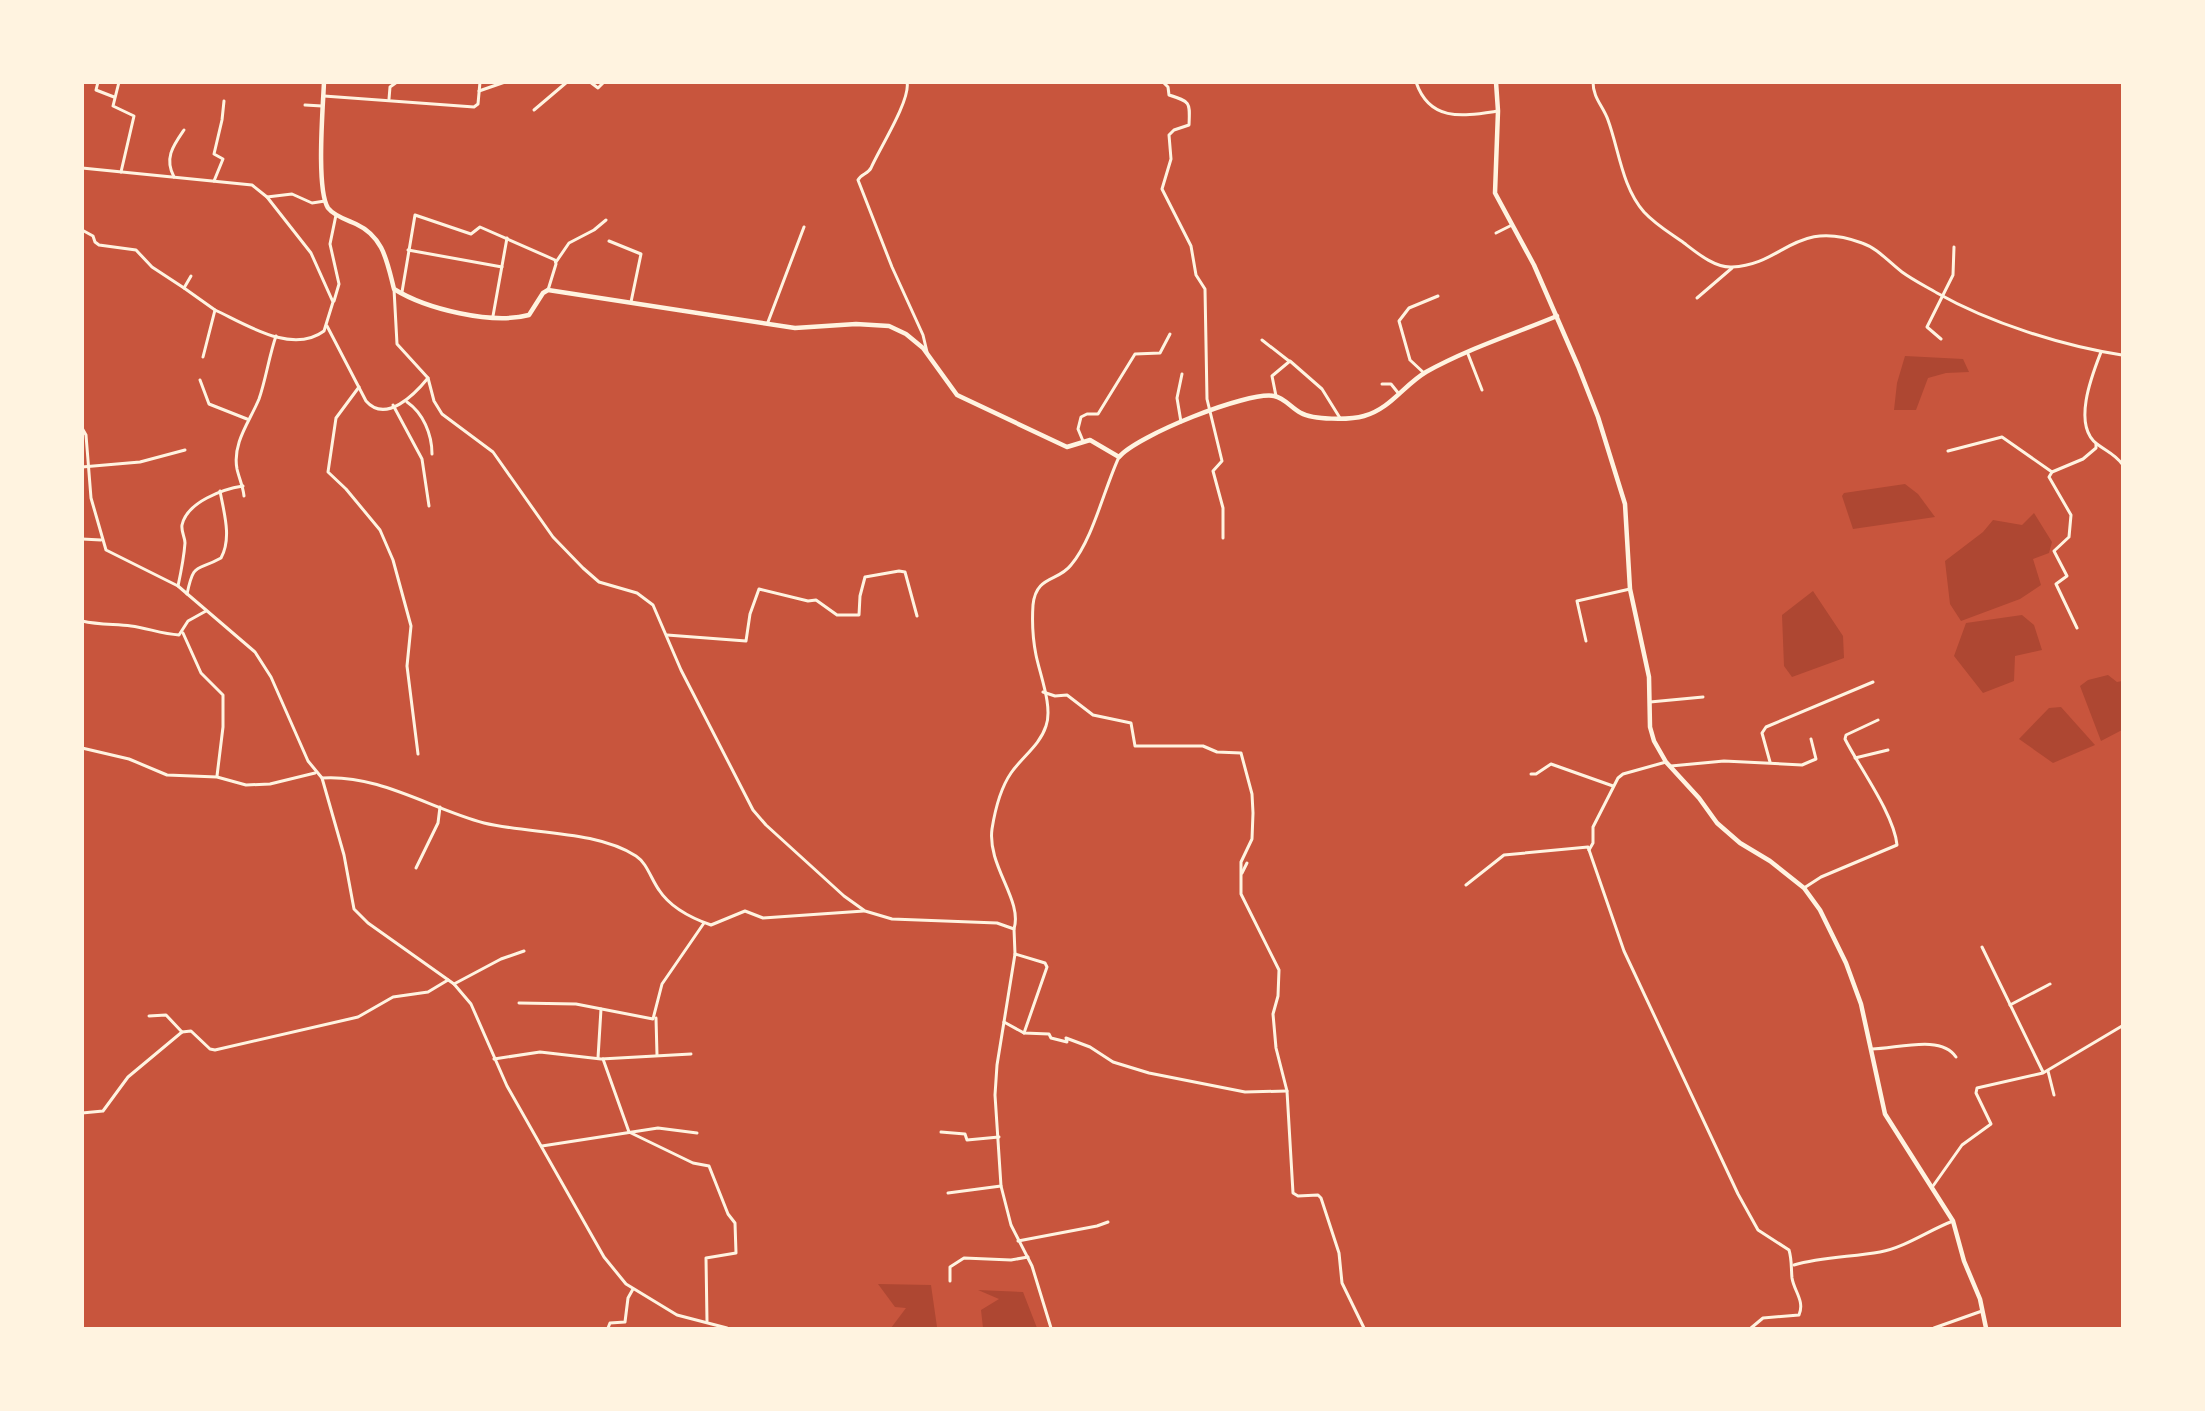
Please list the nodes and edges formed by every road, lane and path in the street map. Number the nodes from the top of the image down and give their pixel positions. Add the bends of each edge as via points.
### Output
1 (98, 82) edge
2 (119, 82) edge
3 (324, 82) edge
4 (397, 82) edge
5 (480, 82) edge
6 (505, 82) edge
7 (567, 82) edge
8 (590, 82) edge
9 (604, 82) edge
10 (907, 82) edge
11 (1163, 82) edge
12 (1416, 82) edge
13 (1496, 82) edge
14 (1593, 82) edge
15 (479, 91) junction
16 (324, 96) junction
17 (114, 97) junction
18 (388, 99) junction
19 (224, 101) dead end
20 (305, 105) dead end
21 (324, 106) junction
22 (534, 110) dead end
23 (1498, 111) junction
24 (184, 130) dead end
25 (82, 168) edge
26 (121, 172) junction
27 (174, 177) junction
28 (214, 181) junction
29 (267, 197) junction
30 (325, 201) junction
31 (336, 215) junction
32 (606, 220) dead end
33 (1512, 225) junction
34 (804, 227) dead end
35 (82, 230) edge
36 (1496, 233) dead end
37 (507, 238) junction
38 (609, 241) dead end
39 (1954, 247) dead end
40 (408, 250) junction
41 (556, 262) junction
42 (502, 267) junction
43 (1733, 267) junction
44 (191, 276) dead end
45 (184, 288) junction
46 (394, 289) junction
47 (548, 290) junction
48 (402, 294) junction
49 (1438, 296) dead end
50 (1944, 297) junction
51 (1697, 298) dead end
52 (333, 302) junction
53 (631, 302) junction
54 (215, 310) junction
55 (493, 316) junction
56 (1557, 316) junction
57 (768, 322) junction
58 (327, 326) junction
59 (1170, 334) dead end
60 (276, 336) junction
61 (1941, 339) dead end
62 (1262, 340) dead end
63 (927, 352) junction
64 (2101, 352) junction
65 (1468, 354) junction
66 (2122, 355) edge
67 (202, 357) dead end
68 (1289, 361) junction
69 (1424, 373) junction
70 (1182, 374) dead end
71 (428, 378) junction
72 (200, 380) dead end
73 (1382, 384) dead end
74 (359, 387) junction
75 (1482, 390) dead end
76 (1399, 394) junction
77 (1276, 396) junction
78 (408, 401) junction
79 (393, 405) junction
80 (1209, 410) junction
81 (247, 418) junction
82 (1340, 419) junction
83 (1182, 423) junction
84 (82, 428) edge
85 (1083, 441) junction
86 (2096, 444) junction
87 (185, 450) dead end
88 (1948, 451) dead end
89 (432, 454) dead end
90 (1119, 457) junction
91 (2122, 464) edge
92 (82, 467) edge
93 (88, 468) junction
94 (2052, 472) junction
95 (243, 486) junction
96 (220, 491) junction
97 (244, 496) dead end
98 (429, 506) dead end
99 (1223, 538) dead end
100 (82, 539) edge
101 (101, 540) junction
102 (178, 586) junction
103 (1630, 589) junction
104 (187, 594) junction
105 (206, 611) junction
106 (917, 616) dead end
107 (82, 621) edge
108 (2077, 628) dead end
109 (183, 633) junction
110 (667, 635) junction
111 (1586, 641) dead end
112 (1873, 682) dead end
113 (1043, 692) junction
114 (1703, 697) dead end
115 (1650, 702) junction
116 (1878, 720) dead end
117 (1811, 739) dead end
118 (82, 748) edge
119 (1888, 750) dead end
120 (418, 754) dead end
121 (1855, 758) junction
122 (1770, 762) junction
123 (1668, 764) junction
124 (315, 773) junction
125 (1531, 774) dead end
126 (217, 777) junction
127 (322, 778) junction
128 (1613, 786) junction
129 (440, 807) junction
130 (1589, 851) junction
131 (1247, 863) dead end
132 (416, 868) dead end
133 (1241, 874) junction
134 (1466, 885) dead end
135 (1804, 888) junction
136 (866, 911) junction
137 (704, 923) junction
138 (1014, 929) junction
139 (1982, 947) dead end
140 (525, 951) dead end
141 (1015, 954) junction
142 (448, 980) junction
143 (454, 984) junction
144 (2050, 984) dead end
145 (519, 1003) dead end
146 (2010, 1005) junction
147 (601, 1009) junction
148 (149, 1016) dead end
149 (656, 1017) junction
150 (1004, 1022) junction
151 (2122, 1026) edge
152 (182, 1032) junction
153 (1024, 1033) junction
154 (1870, 1049) junction
155 (691, 1054) dead end
156 (657, 1055) junction
157 (1956, 1057) dead end
158 (494, 1059) junction
159 (601, 1059) junction
160 (2048, 1071) junction
161 (2043, 1073) junction
162 (1287, 1091) junction
163 (2054, 1095) dead end
164 (82, 1113) edge
165 (629, 1132) junction
166 (941, 1132) dead end
167 (697, 1133) dead end
168 (999, 1137) junction
169 (542, 1146) junction
170 (1001, 1186) junction
171 (1933, 1186) junction
172 (948, 1193) dead end
173 (1953, 1221) junction
174 (1108, 1222) dead end
175 (1018, 1241) junction
176 (1028, 1257) junction
177 (1794, 1266) junction
178 (950, 1281) dead end
179 (633, 1289) junction
180 (1982, 1311) junction
181 (700, 1320) junction
182 (707, 1322) junction
183 (608, 1329) edge
184 (701, 1329) edge
185 (727, 1329) edge
186 (1051, 1329) edge
187 (1364, 1329) edge
188 (1751, 1329) edge
189 (1934, 1329) edge
190 (1986, 1329) edge

1 - 17 street via 96,90
2 - 17 street
3 - 16 street
4 - 18 street via 390,87
5 - 15 street
6 - 15 street
7 - 22 street
8 - 9 street via 600,88
10 - 63 street via 907,93 870,171 858,180
11 - 80 street via 1169,95 1190,104 1189,125 1169,135 1171,159 1162,189 1191,246 1196,275 1204,287
12 - 23 street via 1424,99 1448,115
13 - 23 street
14 - 43 street via 1594,93 1608,117 1626,180 1643,211 1693,250 1713,262
15 - 18 street via 476,106
16 - 18 street
16 - 21 street
17 - 26 street via 113,107 134,116
19 - 28 street via 214,154 223,159
20 - 21 street
21 - 30 street
23 - 33 street via 1494,185
24 - 27 street via 168,162
25 - 26 street
26 - 27 street
27 - 28 street
28 - 29 street via 252,185
29 - 30 street via 292,194 312,203
29 - 52 street via 311,253
30 - 31 street
31 - 46 street via 375,237 385,253
31 - 52 street via 330,249 339,284
32 - 41 street via 596,230 569,243
33 - 36 street
33 - 56 street
34 - 57 street
35 - 45 street via 99,245 136,250 157,271
37 - 40 street via 480,227 471,234 415,215
37 - 41 street
37 - 42 street
38 - 53 street via 641,254
39 - 50 street via 1953,275
40 - 42 street
40 - 48 street
41 - 47 street
42 - 55 street
43 - 50 street via 1761,260 1806,237 1827,235 1848,238 1874,249 1905,274
43 - 51 street
44 - 45 street
45 - 54 street
46 - 48 street
46 - 71 street via 397,344
47 - 53 street
47 - 55 street via 529,315
48 - 55 street via 435,308
49 - 69 street via 1409,308 1399,321 1410,360
50 - 61 street via 1927,327
50 - 64 street via 2014,326
52 - 58 street
53 - 57 street
54 - 60 street
54 - 67 street
56 - 65 street
56 - 103 street via 1598,417 1624,504
57 - 63 street via 799,328 889,326
58 - 60 street via 309,339
58 - 74 street
59 - 85 street via 1160,353 1135,354 1098,414 1083,415 1078,428
60 - 81 street via 259,397
62 - 68 street
63 - 85 street via 952,390 967,402 1063,446
64 - 66 street
64 - 86 street via 2088,388 2085,416
65 - 69 street
65 - 75 street
68 - 77 street via 1272,376
68 - 82 street via 1322,389
69 - 76 street
70 - 83 street via 1177,398
71 - 78 street
71 - 110 street via 439,409 493,452 553,537 599,582 637,592 650,602
72 - 81 street via 209,404
73 - 76 street via 1391,384
74 - 79 street via 375,408
74 - 120 street via 336,418 328,470 380,530 392,558 411,626 407,666
76 - 82 street via 1379,411
77 - 80 street via 1251,397
77 - 82 street via 1302,414
78 - 79 street
78 - 89 street via 426,427
79 - 98 street via 422,459
80 - 83 street
80 - 99 street via 1222,461 1213,471 1223,508
81 - 95 street via 237,465
83 - 90 street via 1130,446
84 - 93 street
85 - 90 street via 1098,443
86 - 91 street via 2108,449
86 - 94 street via 2091,454
87 - 93 street via 140,462
88 - 94 street via 2002,437
90 - 113 street via 1088,536 1073,563 1037,589 1033,604 1035,651
92 - 93 street
93 - 101 street
94 - 108 street via 2050,482 2068,508 2072,524 2068,539 2055,550 2067,576 2056,584
95 - 96 street
95 - 97 street
96 - 102 street via 191,510 184,521
96 - 104 street via 227,537 225,551 221,558 193,572
100 - 101 street
101 - 102 street via 115,557
102 - 104 street
103 - 111 street via 1577,601
103 - 115 street via 1647,662
104 - 105 street
105 - 109 street via 185,624
105 - 124 street via 259,657
106 - 110 street via 905,572 901,571 866,577 858,615 837,615 816,600 759,589 746,641
107 - 109 street
109 - 126 street via 201,673 222,695 224,727
110 - 136 street via 753,810 844,896
112 - 122 street via 1766,727 1762,733
113 - 133 street via 1066,695 1093,715 1131,723 1135,746 1203,746 1217,752 1241,753 1253,813 1252,839 1242,855
113 - 138 street via 1049,714 1047,724 1033,749 1007,780 992,831 993,856 1014,906
114 - 115 street
115 - 123 street via 1651,734
116 - 121 street via 1845,737
117 - 122 street via 1817,755 1813,761 1802,765
118 - 126 street via 129,759 167,775
119 - 121 street
121 - 135 street via 1872,782 1897,845
122 - 123 street
123 - 128 street via 1623,774
123 - 135 street via 1725,830
124 - 126 street via 259,785
124 - 127 street
125 - 128 street via 1551,764
127 - 129 street via 382,787
127 - 142 street via 344,855 354,909
128 - 130 street via 1593,827
129 - 132 street via 438,823
129 - 137 street via 484,822 582,837 629,852 643,862 666,900
130 - 134 street via 1588,847 1504,855
130 - 177 street via 1624,951 1738,1194 1758,1230 1789,1250
131 - 133 street
133 - 162 street via 1241,894 1279,970 1273,1014 1276,1048
135 - 154 street via 1821,910 1849,972
136 - 137 street via 763,918 743,911 717,925
136 - 138 street via 891,919 997,923
137 - 149 street via 662,984
138 - 141 street
139 - 146 street
140 - 143 street
141 - 150 street
141 - 153 street via 1047,967
142 - 143 street
142 - 152 street via 428,992 393,997 358,1017 226,1048 210,1049 191,1031
143 - 158 street via 476,1014
144 - 146 street
145 - 147 street via 569,1003
146 - 161 street
147 - 149 street
147 - 159 street
148 - 152 street via 166,1015
149 - 156 street
150 - 153 street
150 - 168 street via 995,1095
151 - 160 street
152 - 164 street via 133,1072 103,1111
153 - 162 street via 1049,1034 1067,1042 1066,1038 1113,1062 1197,1084 1245,1092
154 - 157 street via 1936,1045 1951,1049
154 - 171 street via 1889,1124
155 - 156 street
156 - 159 street
158 - 159 street via 544,1052
158 - 169 street
159 - 165 street
160 - 161 street
160 - 163 street
161 - 171 street via 1977,1088 1990,1124 1962,1145
162 - 187 street via 1293,1193 1321,1198 1339,1254 1343,1286
165 - 167 street via 658,1128
165 - 169 street
165 - 182 street via 693,1163 709,1166 727,1212 735,1221 736,1252 710,1255 705,1260
166 - 168 street via 964,1134 967,1140
168 - 170 street
169 - 179 street via 604,1257
170 - 172 street
170 - 175 street
171 - 173 street
173 - 177 street via 1881,1252
173 - 180 street
174 - 175 street
175 - 176 street
176 - 178 street via 961,1259 950,1267
176 - 186 street
177 - 188 street via 1792,1281 1801,1301 1799,1315 1763,1318
179 - 181 street via 677,1315
179 - 183 street via 625,1322 610,1323
180 - 189 street
180 - 190 street
181 - 182 street
181 - 184 street
182 - 185 street

